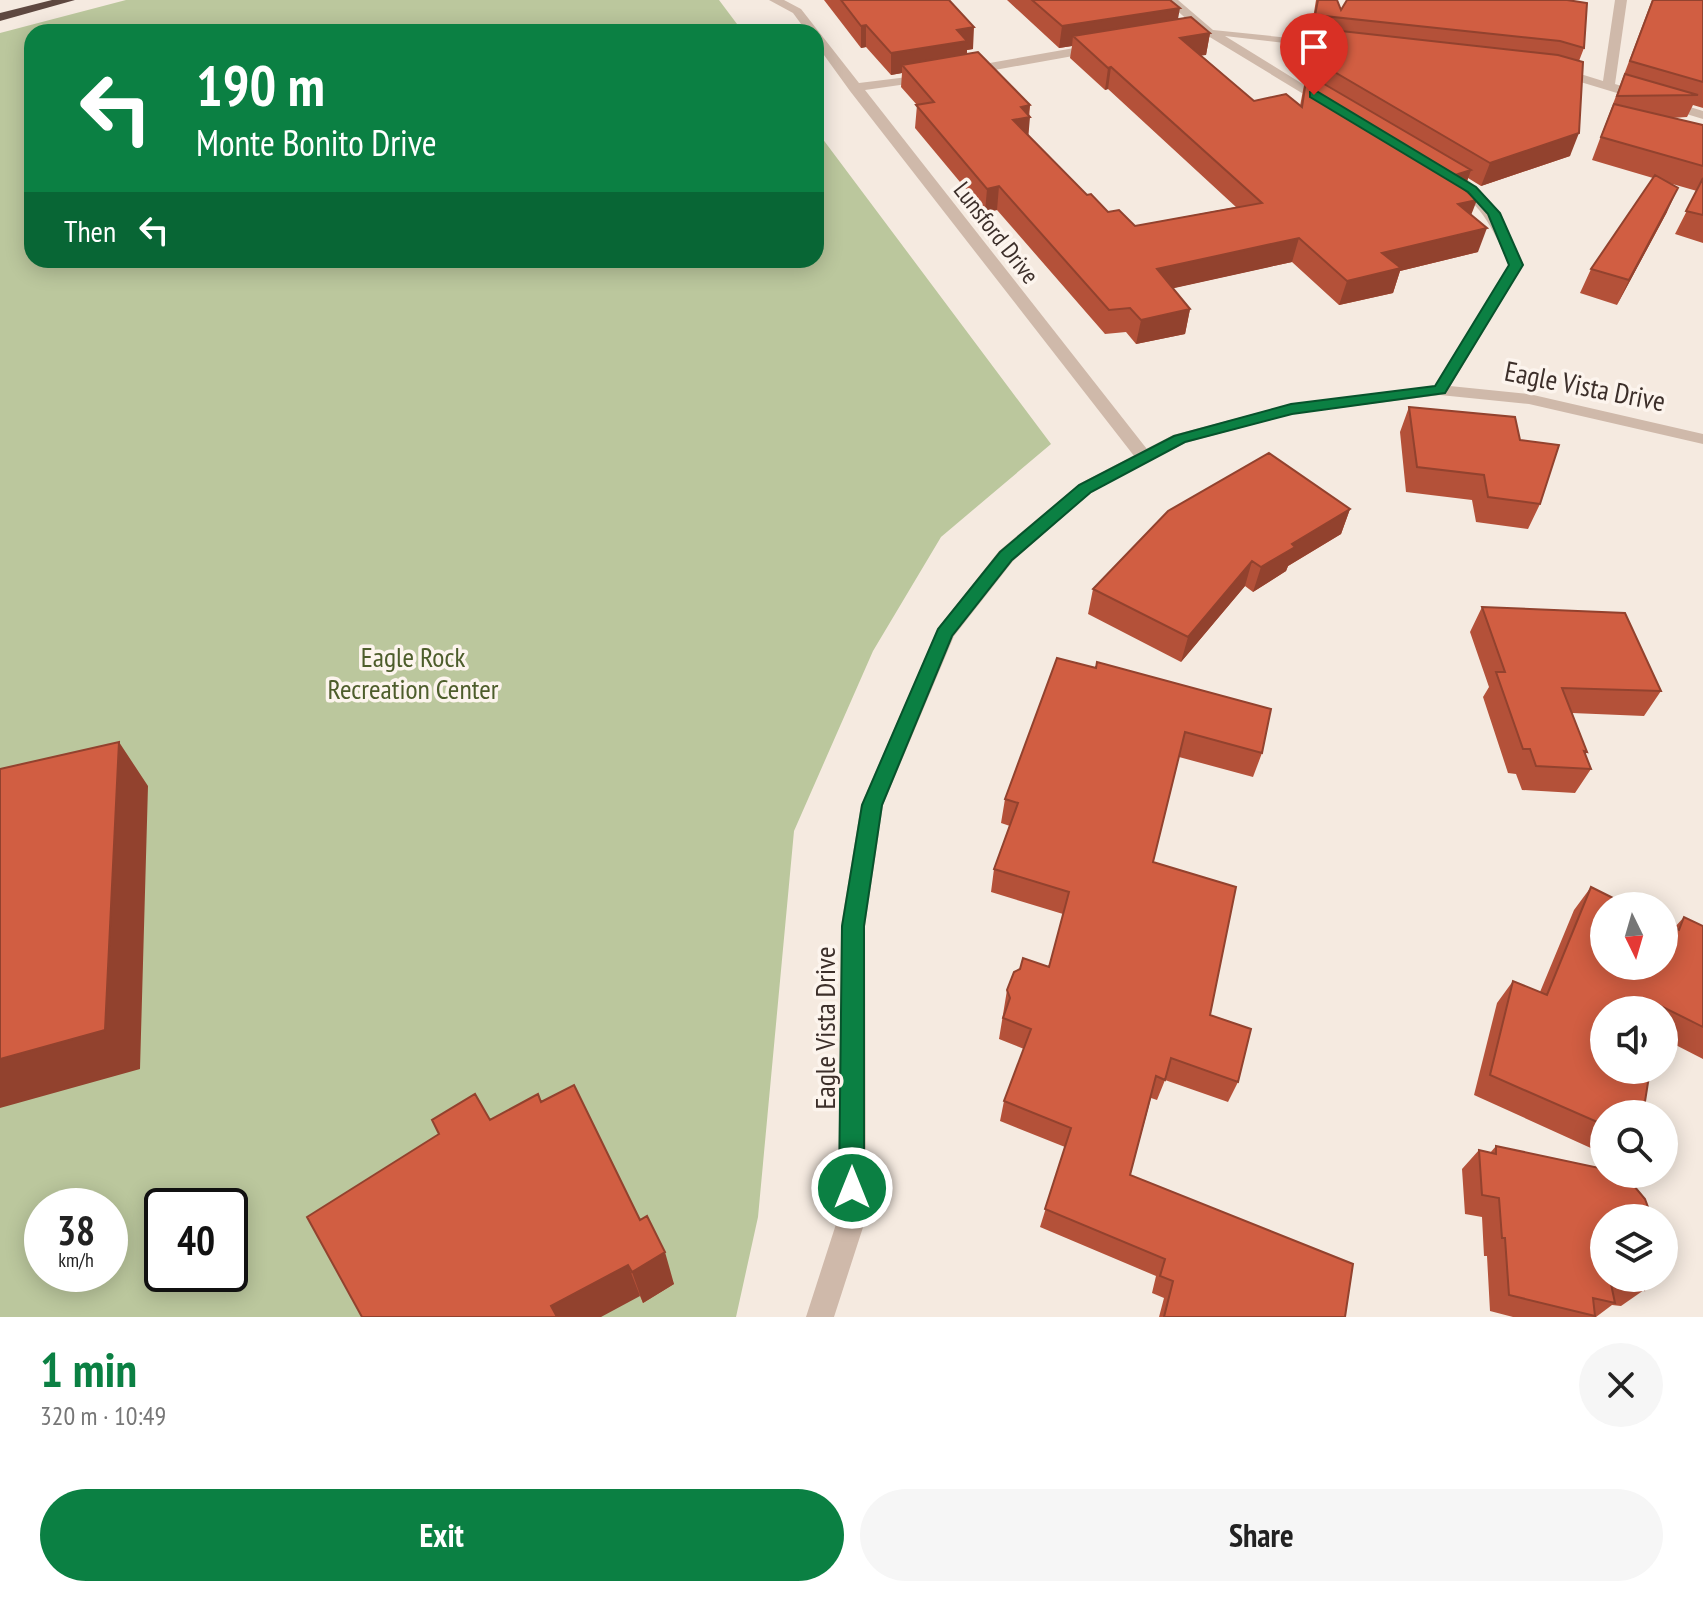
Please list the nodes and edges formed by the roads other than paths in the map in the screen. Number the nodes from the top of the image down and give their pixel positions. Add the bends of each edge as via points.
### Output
1 (68, 0) edge
2 (775, 0) edge
3 (1171, 0) edge
4 (1621, 0) edge
5 (0, 17) edge
6 (807, 24) edge
7 (1209, 32) junction
8 (1169, 36) edge
9 (824, 46) edge
10 (1106, 47) edge
11 (1353, 47) edge
12 (1551, 70) edge
13 (1609, 85) junction
14 (854, 88) junction
15 (1340, 111) edge
16 (1703, 115) edge
17 (1432, 166) edge
18 (1440, 390) junction
19 (1703, 439) edge
20 (1144, 457) junction
21 (820, 1317) edge

1 - 5 highway
2 - 6 street, Lunsford Drive via 797,11
3 - 7 street
4 - 13 street
7 - 8 street
7 - 11 street
7 - 15 street
9 - 14 street, Lunsford Drive
10 - 14 street
12 - 13 street
13 - 16 street
14 - 20 street, Lunsford Drive
17 - 18 street via 1472,189 1494,213 1516,265
18 - 19 street, Eagle Vista Drive via 1529,399
18 - 20 street, Eagle Vista Drive via 1291,409 1179,439
20 - 21 street, Eagle Vista Drive via 1085,488 1006,556 945,633 872,805 853,926 852,1218

